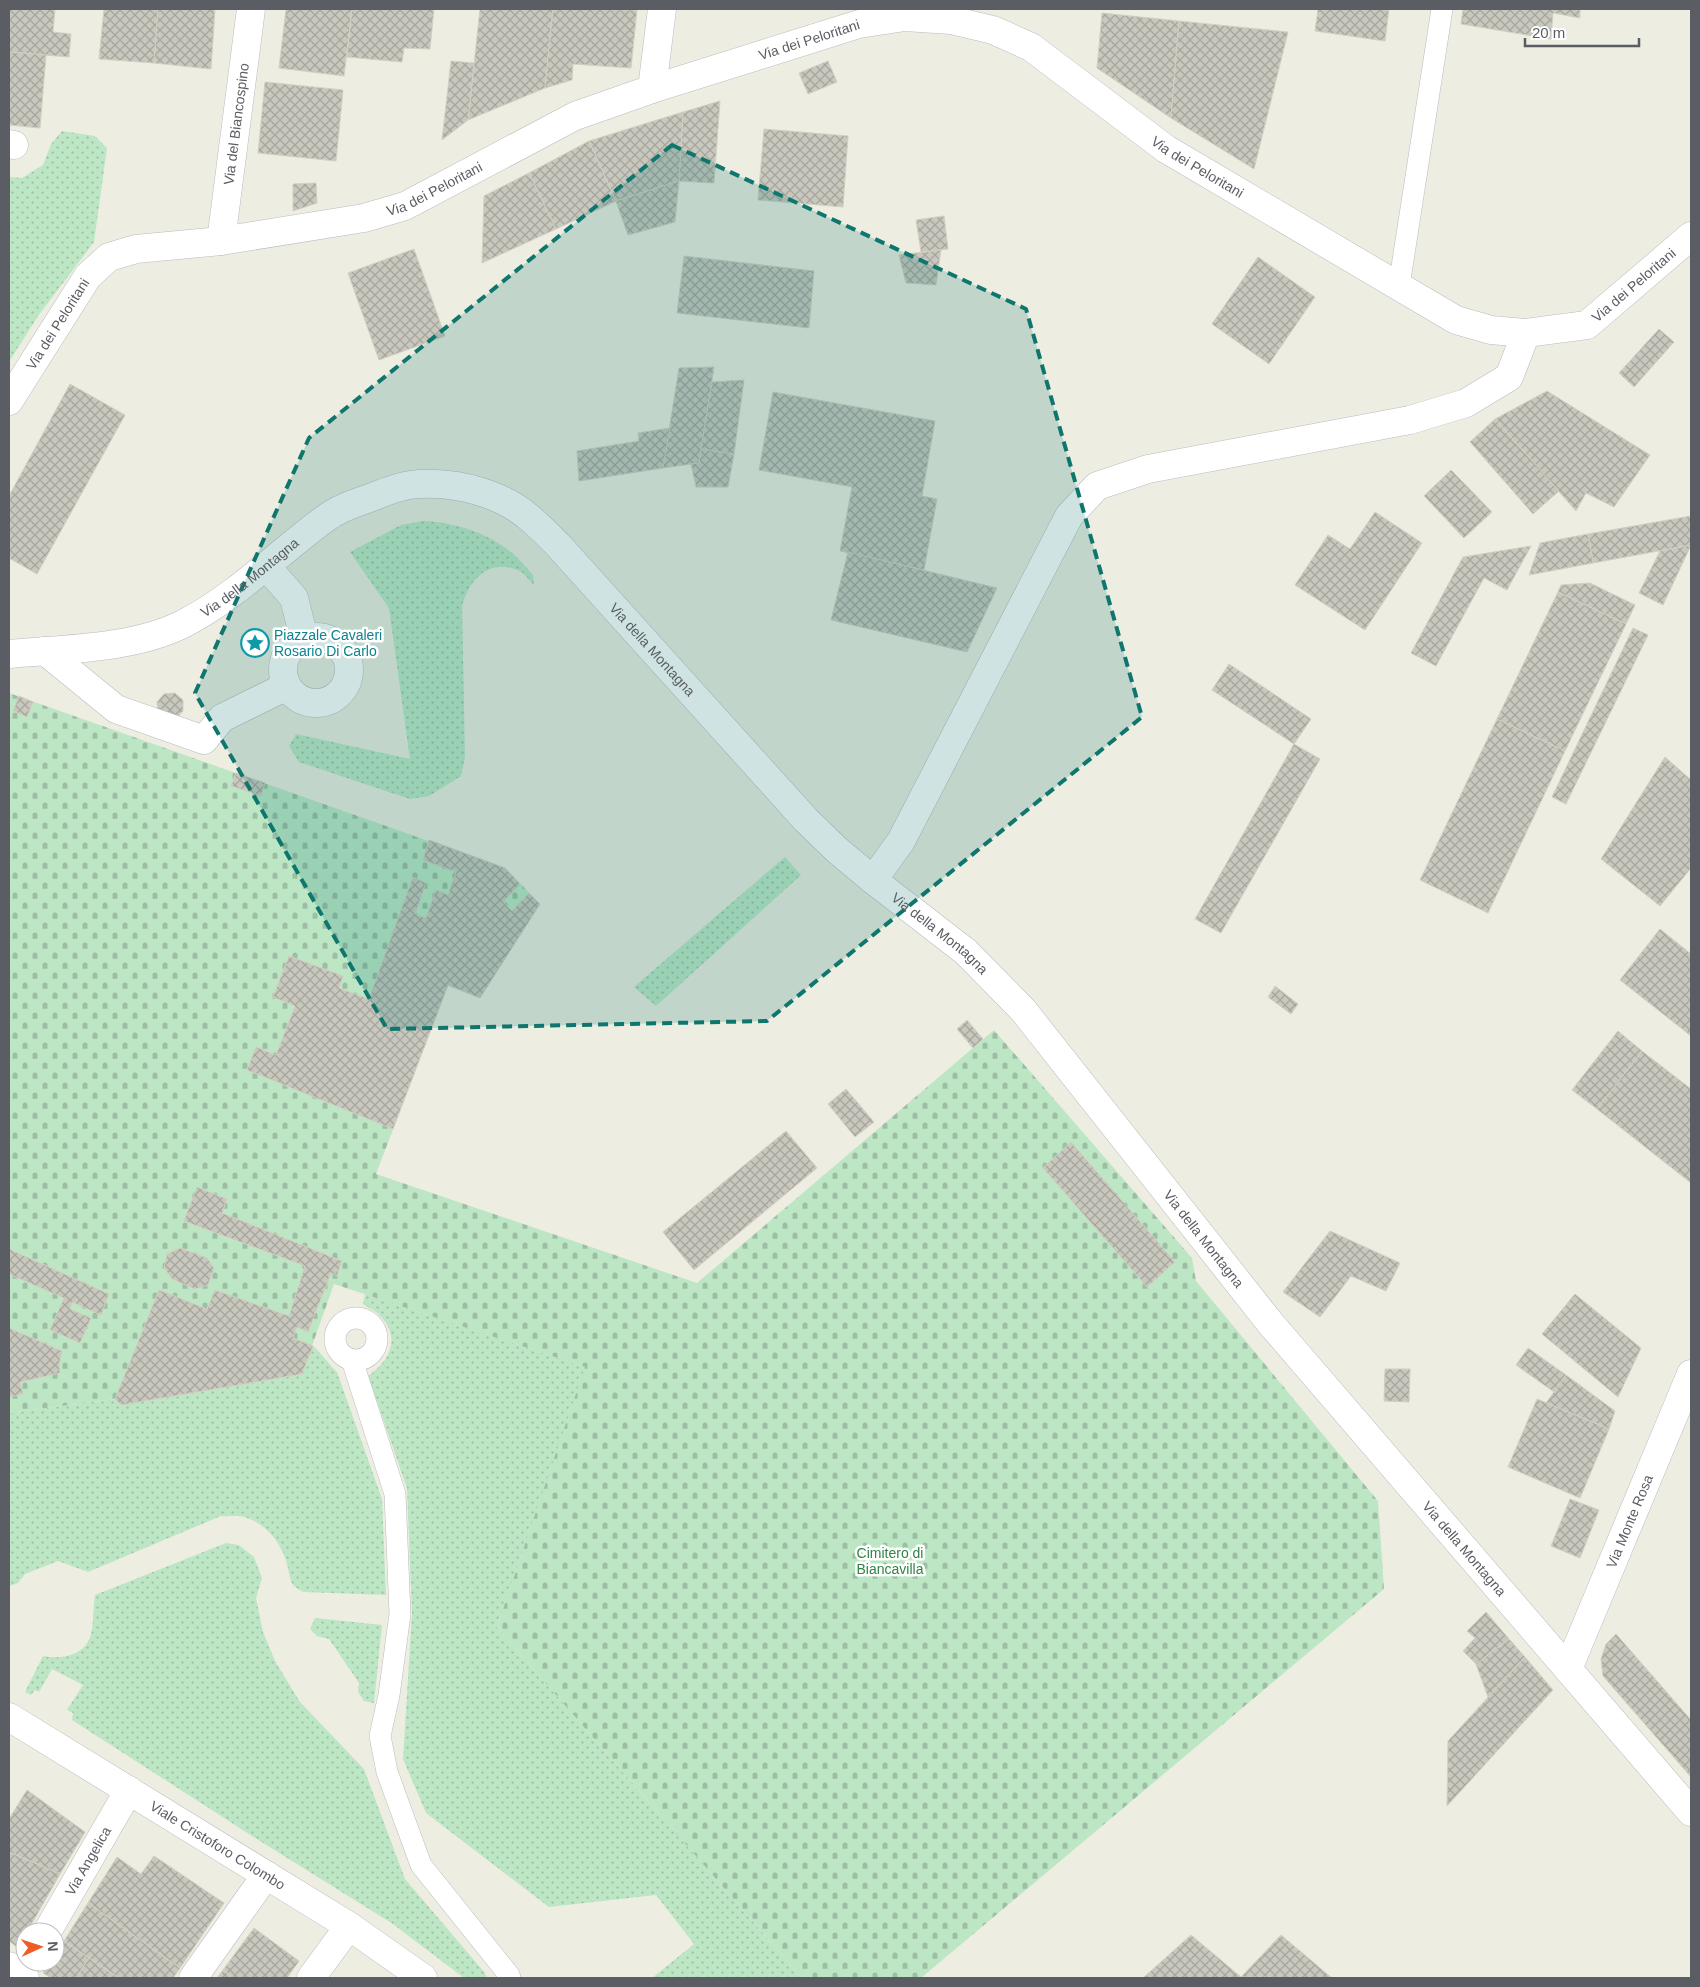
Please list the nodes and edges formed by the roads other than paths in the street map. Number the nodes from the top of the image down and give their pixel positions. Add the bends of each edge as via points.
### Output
1 (251, 9) edge
2 (662, 9) edge
3 (1442, 9) edge
4 (652, 89) junction
5 (1691, 236) edge
6 (221, 240) junction
7 (1399, 286) junction
8 (1526, 333) junction
9 (9, 401) edge
10 (266, 566) junction
11 (304, 638) junction
12 (45, 651) junction
13 (9, 654) edge
14 (287, 686) junction
15 (873, 880) junction
16 (352, 1360) dead end
17 (1691, 1374) edge
18 (1568, 1669) junction
19 (9, 1717) edge
20 (129, 1790) junction
21 (1691, 1812) edge
22 (266, 1875) junction
23 (53, 1922) edge
24 (349, 1926) junction
25 (193, 1978) edge
26 (311, 1978) edge
27 (423, 1978) edge
28 (510, 1978) edge

1 - 6 street, Via del Biancospino
2 - 4 street
3 - 7 lane
4 - 6 street, Via dei Peloritani via 575,116 405,206 364,218
4 - 7 street, Via dei Peloritani via 859,24 905,17 951,20 993,30 1031,47 1166,149
5 - 8 street, Via dei Peloritani via 1588,325
6 - 9 street, Via dei Peloritani via 136,249 109,257 88,276
7 - 8 street, Via dei Peloritani via 1456,320 1491,330
8 - 15 street via 1510,377 1466,403 1410,420 1148,469 1097,486 1069,516 901,841
10 - 11 street via 294,598
10 - 12 street, Via della Montagna via 208,610 181,625 136,640
10 - 15 street, Via della Montagna via 344,507 409,485 441,484 473,489 503,500 530,517 558,545 806,820
11 - 14 street via 289,650 283,668
11 - 14 street via 323,637 340,646 349,663 348,682 336,697 319,703 300,699
12 - 13 street, Via della Montagna
12 - 14 street via 116,709 204,740 222,718
15 - 18 street, Via della Montagna via 966,952 1023,1010 1271,1324
16 - 28 lane via 395,1494 400,1614 380,1736 387,1772 421,1865
17 - 18 street, Via Monte Rosa
18 - 21 street, Via della Montagna
19 - 20 street, Viale Cristoforo Colombo
20 - 22 street, Viale Cristoforo Colombo
20 - 23 street, Via Angelica
22 - 24 street, Viale Cristoforo Colombo
22 - 25 street
24 - 26 street
24 - 27 street, Viale Cristoforo Colombo

